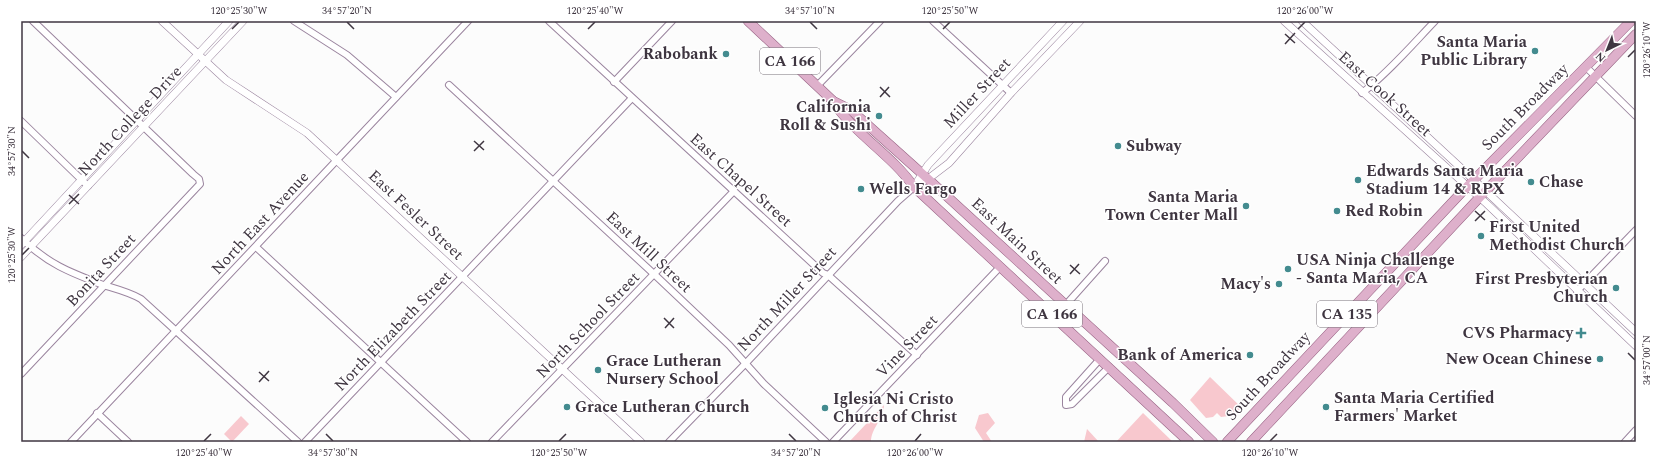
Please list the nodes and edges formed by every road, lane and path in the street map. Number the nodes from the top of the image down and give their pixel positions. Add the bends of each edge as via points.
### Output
1 (33, 21) edge
2 (162, 21) edge
3 (229, 21) edge
4 (243, 21) edge
5 (294, 21) edge
6 (468, 21) edge
7 (550, 21) edge
8 (672, 21) edge
9 (748, 21) edge
10 (880, 21) edge
11 (933, 21) edge
12 (1063, 21) edge
13 (1080, 21) edge
14 (1284, 21) edge
15 (1302, 21) edge
16 (1435, 21) edge
17 (1631, 21) edge
18 (1636, 34) edge
19 (198, 54) junction
20 (205, 61) junction
21 (1586, 68) junction
22 (1596, 76) junction
23 (614, 82) junction
24 (449, 85) dead end
25 (1002, 85) junction
26 (1372, 85) junction
27 (817, 86) junction
28 (1011, 93) junction
29 (1362, 93) junction
30 (396, 96) junction
31 (632, 98) junction
32 (832, 100) junction
33 (1636, 116) edge
34 (21, 121) edge
35 (137, 121) junction
36 (144, 127) junction
37 (336, 160) junction
38 (925, 177) junction
39 (82, 180) junction
40 (1474, 180) junction
41 (552, 181) junction
42 (88, 186) junction
43 (914, 186) junction
44 (1467, 187) junction
45 (734, 191) junction
46 (1486, 191) junction
47 (1479, 198) junction
48 (1636, 230) edge
49 (22, 241) edge
50 (31, 247) junction
51 (256, 247) junction
52 (21, 257) edge
53 (1105, 261) dead end
54 (1000, 267) junction
55 (655, 274) junction
56 (828, 275) junction
57 (462, 277) junction
58 (1586, 284) junction
59 (105, 285) junction
60 (1578, 291) junction
61 (1065, 305) junction
62 (1055, 317) junction
63 (176, 331) junction
64 (1636, 332) edge
65 (1636, 346) edge
66 (917, 355) junction
67 (1100, 359) junction
68 (746, 363) junction
69 (380, 364) junction
70 (1109, 367) junction
71 (563, 370) junction
72 (21, 374) edge
73 (97, 413) junction
74 (1636, 430) edge
75 (71, 442) edge
76 (128, 442) edge
77 (298, 442) edge
78 (305, 442) edge
79 (467, 442) edge
80 (492, 442) edge
81 (641, 442) edge
82 (669, 442) edge
83 (826, 442) edge
84 (834, 442) edge
85 (1189, 442) edge
86 (1213, 442) edge
87 (1227, 442) edge
88 (1250, 442) edge
89 (1625, 442) edge

1 - 35 street
2 - 19 street, East Fesler Street
3 - 19 street, North College Drive
4 - 20 street, North College Drive
5 - 30 street via 347,55
6 - 30 street, North East Avenue
7 - 23 street, East Chapel Street
8 - 23 street
9 - 27 main road, East Main Street / CA 166
10 - 27 street
11 - 25 street
12 - 25 street, Miller Street
13 - 28 street, Miller Street
14 - 29 street, East Cook Street
15 - 26 street, East Cook Street
16 - 26 street
17 - 21 main road, South Broadway / CA 135
18 - 22 main road, South Broadway / CA 135
19 - 20 street, East Fesler Street
19 - 35 street, North College Drive
20 - 36 street, North College Drive
20 - 37 street, East Fesler Street via 242,92 307,133
21 - 22 street
21 - 40 main road, South Broadway / CA 135
22 - 33 street
22 - 46 main road, South Broadway / CA 135
23 - 31 street, East Chapel Street
24 - 41 street, East Mill Street
25 - 28 street
25 - 38 street, Miller Street
26 - 29 street
26 - 40 street, East Cook Street
27 - 32 main road, East Main Street / CA 166
28 - 38 street, Miller Street via 949,163
29 - 44 street, East Cook Street
30 - 37 street, North East Avenue
31 - 41 street, North Elizabeth Street
31 - 45 street, East Chapel Street
32 - 38 main road, East Main Street / CA 166 via 851,110
32 - 43 main road, East Main Street / CA 166 via 842,115 903,172
34 - 39 street
35 - 36 street
35 - 39 street, North College Drive
36 - 42 street, North College Drive
36 - 59 street, Bonita Street via 193,174 200,184
37 - 51 street, North East Avenue
37 - 57 street, East Fesler Street
38 - 43 street, Miller Street
38 - 61 main road, East Main Street / CA 166
39 - 42 street
39 - 49 street, North College Drive
40 - 44 main road, South Broadway / CA 135
40 - 46 street, East Cook Street
41 - 55 street, East Mill Street
41 - 57 street, North Elizabeth Street
42 - 50 street, North College Drive
43 - 54 main road, East Main Street / CA 166
43 - 56 street, North Miller Street
44 - 47 street, East Cook Street
44 - 87 main road, South Broadway / CA 135
45 - 55 street, North School Street
45 - 56 street, East Chapel Street
46 - 47 main road, South Broadway / CA 135
46 - 58 street, East Cook Street
47 - 60 street, East Cook Street
47 - 88 main road, South Broadway / CA 135
48 - 58 street
49 - 50 street
50 - 52 street, North College Drive
50 - 59 street via 47,260 69,272
51 - 63 street, North East Avenue
51 - 69 street
53 - 61 street
54 - 62 main road, East Main Street / CA 166
54 - 66 street, Vine Street
55 - 68 street, East Mill Street
55 - 71 street, North School Street
56 - 66 street, East Chapel Street
56 - 68 street, North Miller Street
57 - 69 street, North Elizabeth Street
57 - 71 street, East Fesler Street
58 - 60 street
58 - 64 street, East Cook Street
59 - 63 street via 141,299
59 - 72 street, Bonita Street
60 - 65 street, East Cook Street
61 - 62 street
61 - 86 main road, East Main Street / CA 166
62 - 67 main road, East Main Street / CA 166
63 - 73 street, North East Avenue
63 - 77 street
66 - 84 street, Vine Street
67 - 70 main road, East Main Street / CA 166
67 - 70 street via 1066,397 1066,405 1072,404
68 - 82 street, North Miller Street
68 - 83 street, East Mill Street via 764,384
69 - 78 street, North Elizabeth Street
69 - 79 street
70 - 85 main road, East Main Street / CA 166
71 - 80 street, North School Street
71 - 81 street, East Fesler Street
73 - 75 street, North East Avenue
73 - 76 street
74 - 89 street

